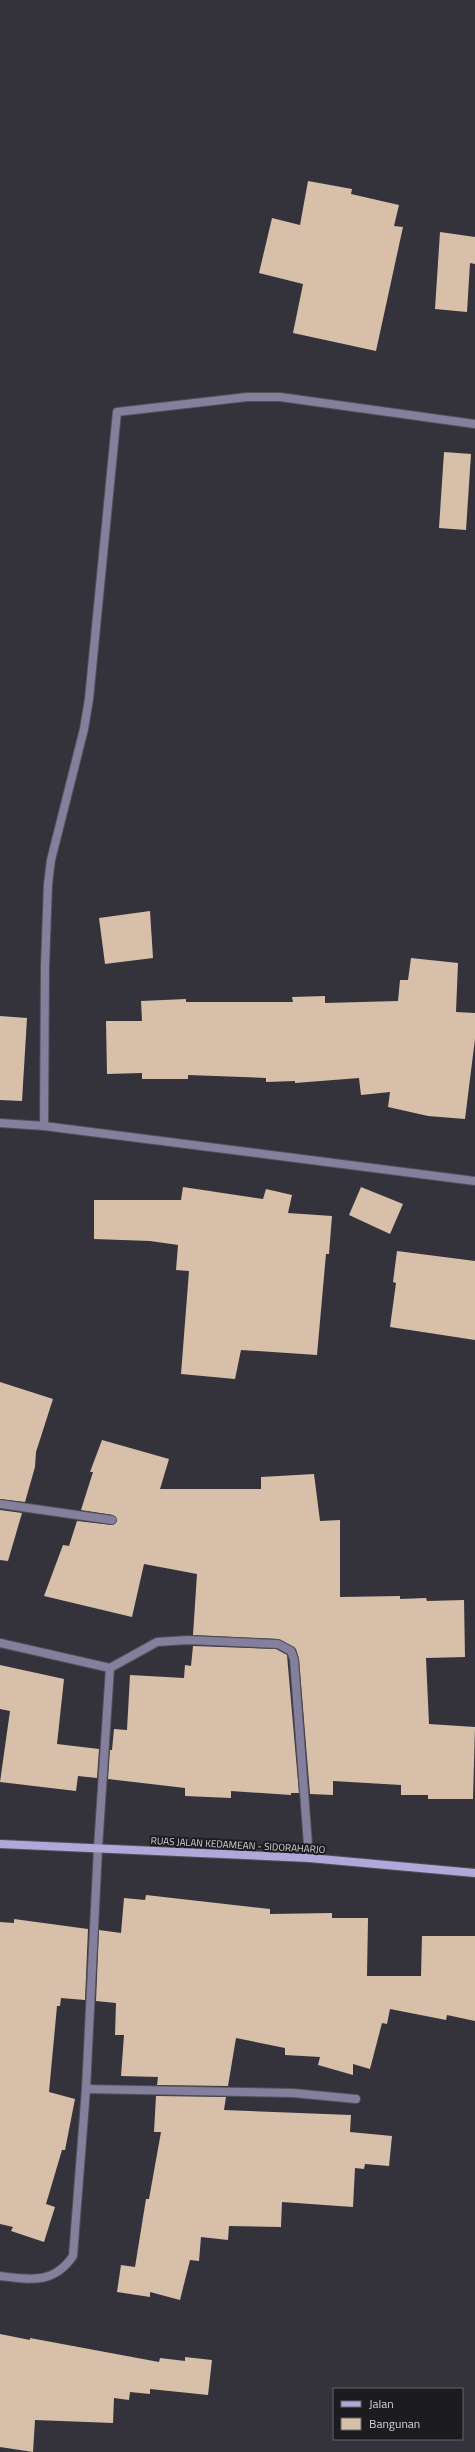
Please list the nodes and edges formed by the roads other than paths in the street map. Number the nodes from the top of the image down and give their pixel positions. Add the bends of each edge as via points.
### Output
1 (475, 424) edge
2 (0, 1123) edge
3 (44, 1126) junction
4 (475, 1180) edge
5 (0, 1504) edge
6 (112, 1520) dead end
7 (0, 1643) edge
8 (110, 1668) junction
9 (0, 1844) edge
10 (98, 1848) junction
11 (309, 1858) junction
12 (475, 1873) edge
13 (86, 2089) junction
14 (356, 2098) dead end
15 (0, 2276) edge

1 - 3 street via 280,397 247,397 117,412 89,699 51,860 48,884
2 - 3 street
3 - 4 street
5 - 6 street
7 - 8 street
8 - 10 street
8 - 11 street via 157,1642 188,1640 278,1644 291,1651 294,1659
9 - 10 main road, RUAS JALAN KEDAMEAN - SIDORAHARJO
10 - 11 main road, RUAS JALAN KEDAMEAN - SIDORAHARJO
10 - 13 street
11 - 12 main road, RUAS JALAN KEDAMEAN - SIDORAHARJO
13 - 14 street via 293,2093
13 - 15 street via 73,2256 65,2268 50,2277 27,2279

